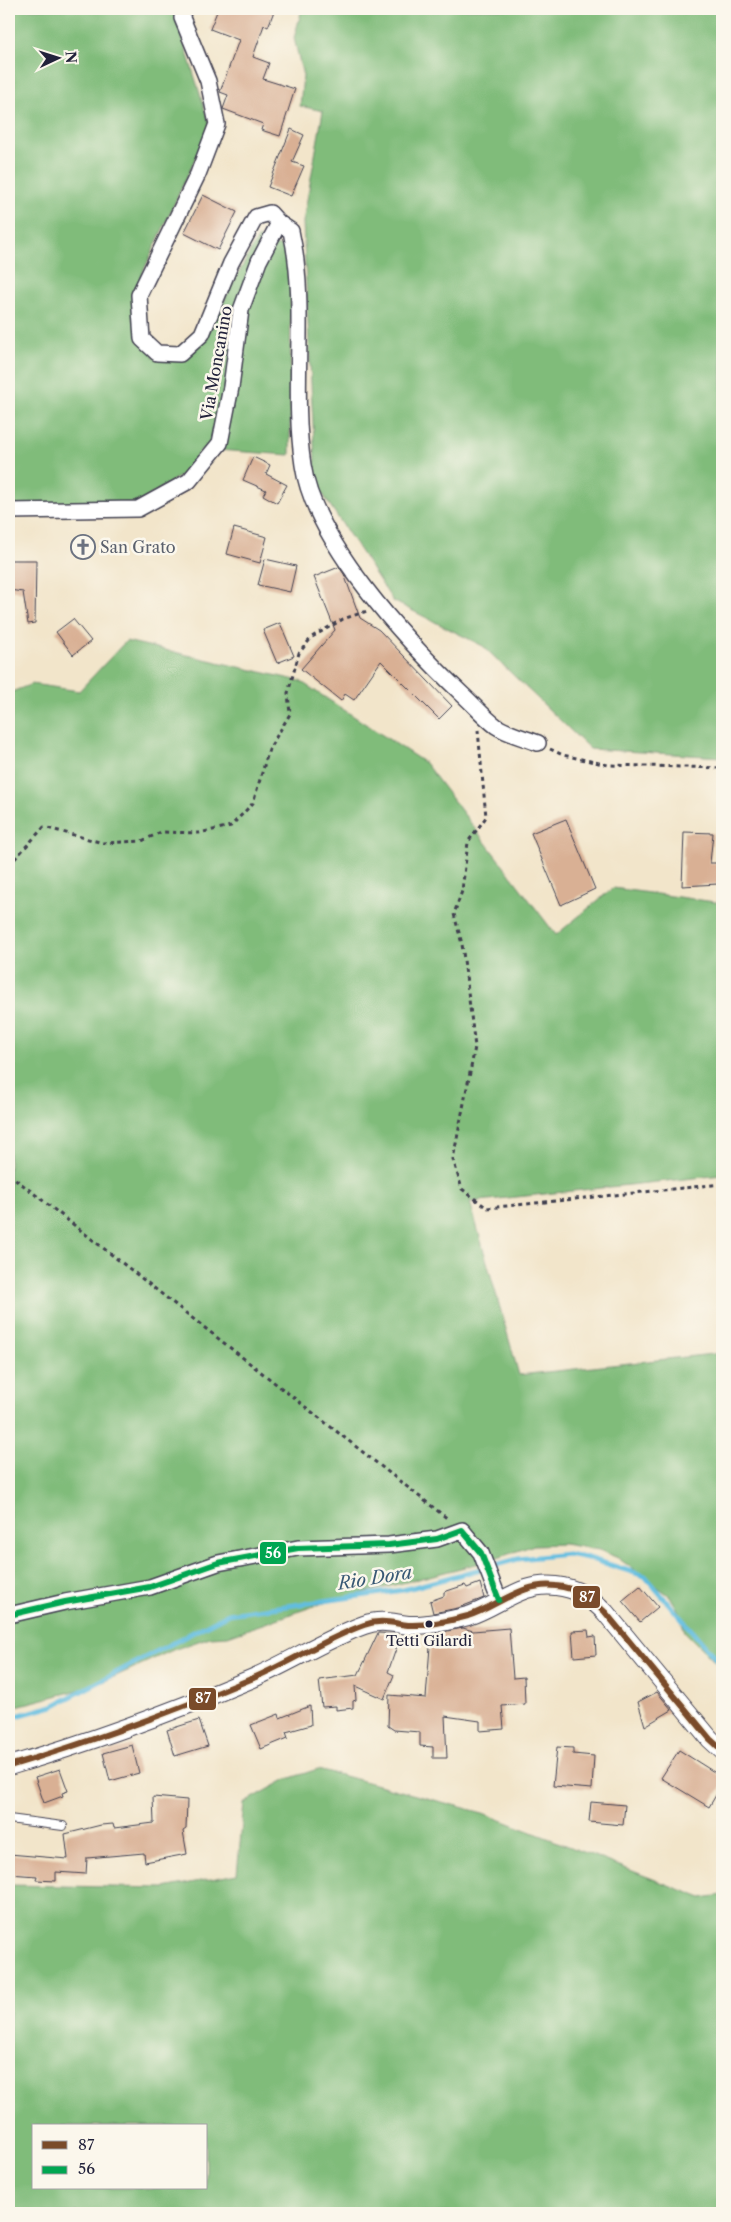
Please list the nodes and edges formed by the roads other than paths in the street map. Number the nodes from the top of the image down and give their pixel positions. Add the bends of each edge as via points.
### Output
1 (183, 9) edge
2 (278, 223) junction
3 (9, 511) edge
4 (538, 743) road end
5 (496, 1592) junction
6 (9, 1614) edge
7 (722, 1750) edge
8 (9, 1766) edge
9 (9, 1818) edge
10 (63, 1826) dead end

1 - 2 street, Via Moncanino via 182,18 208,81 217,124 198,174 139,295 142,340 157,353 180,354 202,334 231,263 256,217 270,213
2 - 3 street, Via Moncanino via 259,261 241,310 220,443 189,481 138,510
2 - 4 street via 291,231 296,255 303,466 312,496 333,540 382,608 444,677 496,726
5 - 6 street via 481,1553 456,1532 437,1540 298,1548 227,1561 150,1587
5 - 7 street via 555,1585 591,1598
5 - 8 street via 470,1615 437,1623 409,1625 387,1621 362,1626 252,1678 73,1748
9 - 10 lane

